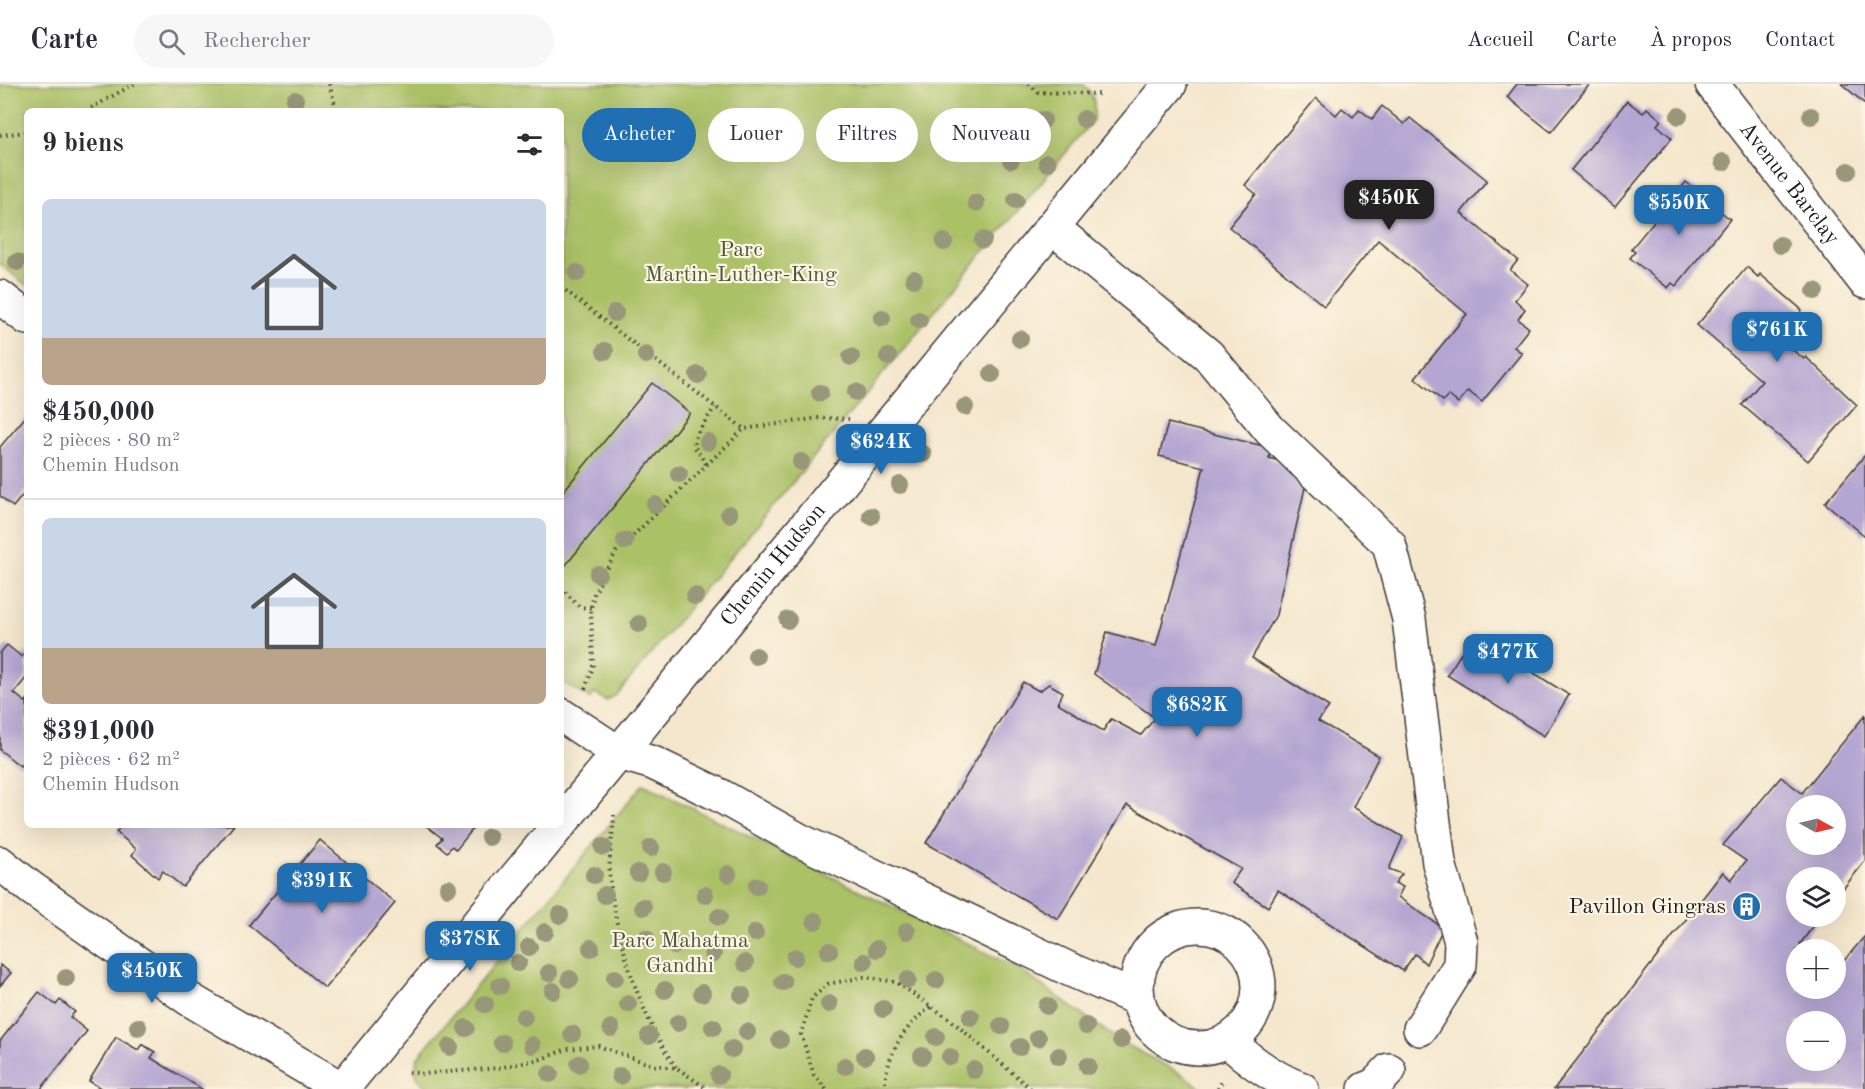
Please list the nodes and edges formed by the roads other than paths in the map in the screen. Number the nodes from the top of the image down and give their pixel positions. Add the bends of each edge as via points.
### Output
1 (1712, 84) edge
2 (1159, 88) edge
3 (1053, 228) junction
4 (1865, 282) edge
5 (0, 297) edge
6 (24, 316) edge
7 (564, 717) edge
8 (619, 753) junction
9 (564, 819) edge
10 (557, 828) edge
11 (0, 863) edge
12 (1138, 999) junction
13 (1420, 1029) dead end
14 (1228, 1041) junction
15 (342, 1089) edge
16 (1302, 1089) edge

1 - 4 street, Avenue Barclay
2 - 3 street, Chemin Hudson
3 - 8 street, Chemin Hudson
3 - 13 street via 1208,355 1270,430 1389,544 1409,619 1439,863 1461,942 1460,965
5 - 6 street
7 - 8 street
8 - 9 street, Chemin Hudson
8 - 12 street via 653,763 799,840
10 - 15 street, Chemin Hudson
11 - 15 street via 189,999
12 - 14 street via 1144,1016 1168,1040 1184,1047 1202,1048
12 - 14 street via 1140,971 1153,946 1167,934 1185,927 1222,930 1251,955 1260,993 1255,1012
14 - 16 street via 1250,1061

